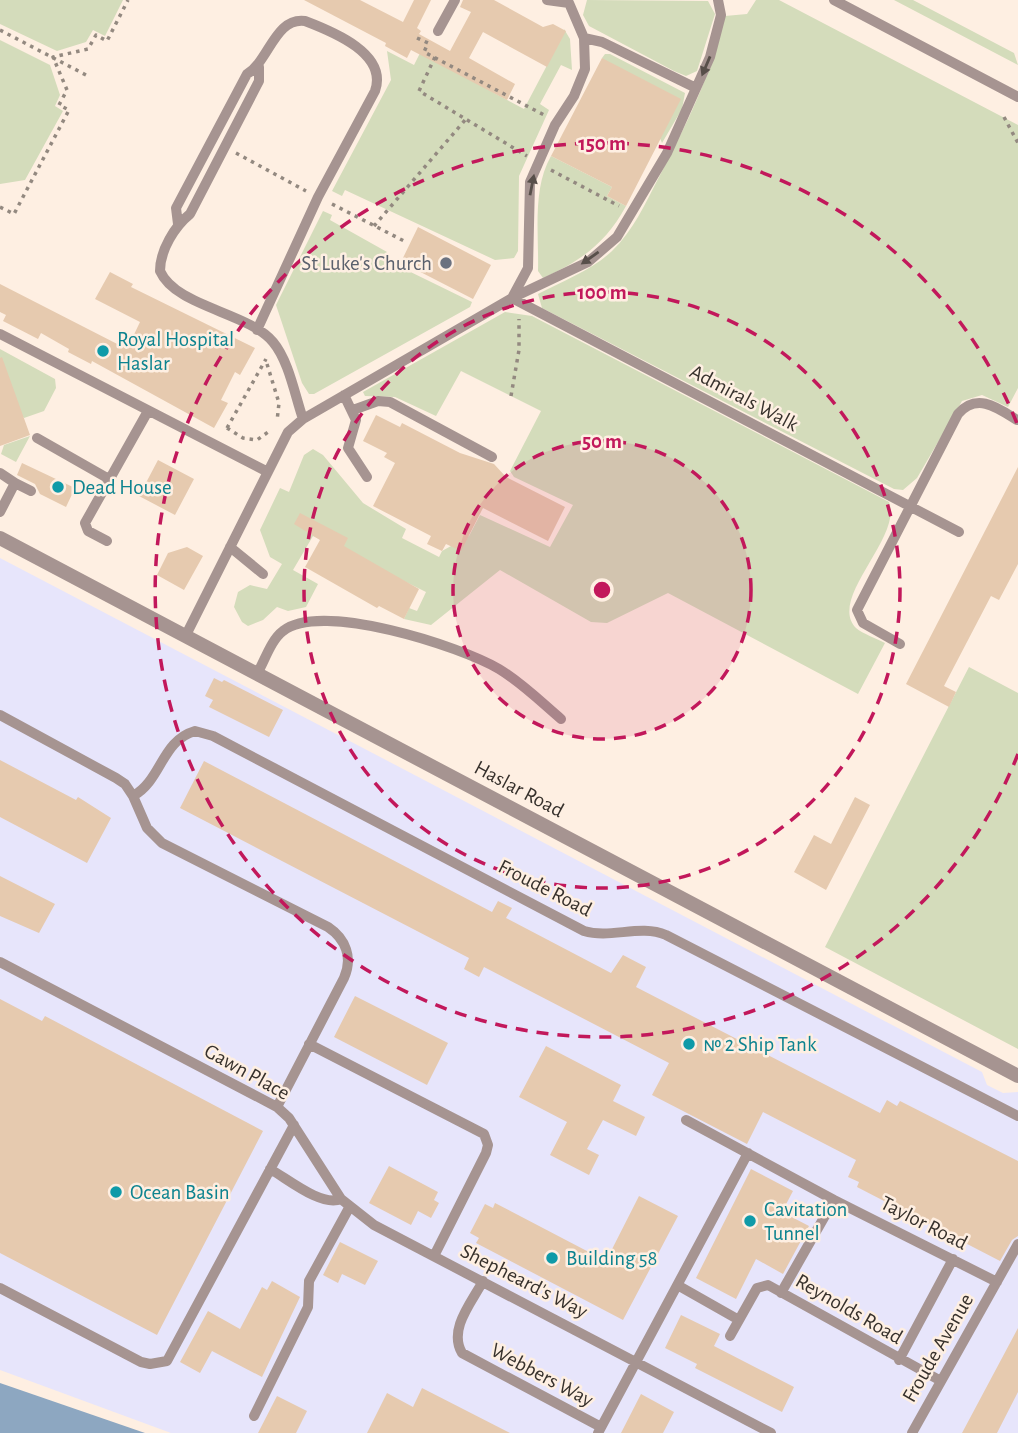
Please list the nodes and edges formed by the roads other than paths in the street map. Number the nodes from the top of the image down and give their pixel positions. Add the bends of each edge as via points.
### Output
1 (455, 0) edge
2 (547, 0) edge
3 (718, 0) edge
4 (834, 0) edge
5 (570, 1) edge
6 (438, 31) dead end
7 (584, 38) junction
8 (696, 88) junction
9 (1018, 97) edge
10 (512, 298) junction
11 (257, 330) junction
12 (0, 334) edge
13 (344, 395) junction
14 (353, 410) junction
15 (148, 411) junction
16 (303, 419) junction
17 (1017, 419) edge
18 (37, 438) dead end
19 (492, 457) dead end
20 (266, 471) junction
21 (0, 473) edge
22 (367, 477) dead end
23 (109, 479) junction
24 (15, 482) junction
25 (31, 491) dead end
26 (911, 506) junction
27 (0, 512) edge
28 (959, 532) dead end
29 (0, 538) edge
30 (107, 541) dead end
31 (230, 547) junction
32 (263, 574) dead end
33 (186, 635) junction
34 (901, 644) dead end
35 (258, 672) junction
36 (0, 715) edge
37 (561, 719) dead end
38 (133, 796) junction
39 (0, 962) edge
40 (310, 1044) junction
41 (1018, 1076) edge
42 (277, 1107) junction
43 (1018, 1116) edge
44 (686, 1119) dead end
45 (294, 1125) junction
46 (748, 1153) junction
47 (270, 1169) junction
48 (341, 1199) junction
49 (834, 1199) junction
50 (349, 1208) junction
51 (1018, 1244) edge
52 (433, 1256) junction
53 (953, 1259) junction
54 (483, 1280) junction
55 (997, 1282) junction
56 (679, 1286) junction
57 (0, 1288) edge
58 (781, 1293) junction
59 (739, 1320) junction
60 (730, 1336) dead end
61 (635, 1360) junction
62 (899, 1360) junction
63 (940, 1381) junction
64 (254, 1416) dead end
65 (600, 1430) edge
66 (771, 1433) edge
67 (912, 1433) edge

1 - 6 lane
2 - 5 lane
3 -> 8 lane via 721,15
4 - 9 lane
5 - 7 lane
7 - 8 lane via 602,42
10 -> 7 lane via 528,268 530,182 555,125 575,96 585,69
8 -> 10 lane via 667,153 617,237 587,262
10 - 13 lane
10 - 26 lane, Admirals Walk
11 - 11 lane via 173,287 163,277 161,259 178,224 176,208 247,74 259,67 283,28 299,20 367,53 379,79
11 - 16 lane via 277,346
12 - 15 lane
13 - 14 lane
13 - 16 lane
14 - 19 lane via 378,401 390,402
14 - 22 lane via 356,420 348,449
15 - 20 lane
15 - 23 lane
16 - 20 lane via 288,432
17 - 26 lane via 984,402 965,407
18 - 23 lane
20 - 31 lane
21 - 24 lane
23 - 30 lane via 85,526
24 - 25 lane
24 - 27 lane
26 - 28 lane, Admirals Walk
26 - 34 lane via 858,610 863,623
29 - 33 street, Haslar Road
31 - 32 lane
31 - 33 lane
33 - 35 street, Haslar Road
35 - 37 lane via 284,631 335,621 416,636 483,661 516,680
35 - 41 street, Haslar Road
36 - 38 lane via 116,778
38 - 40 lane via 147,828 162,843 341,937 348,957 346,972
38 - 43 lane, Froude Road via 149,784 177,739 195,731 213,736 580,930 666,934
39 - 42 lane, Gawn Place
40 - 42 lane
40 - 52 lane via 484,1134 486,1153
42 - 45 lane, Gawn Place
44 - 46 lane, Taylor Road
45 - 47 lane, Gawn Place
45 - 48 lane, Shepheard's Way
46 - 49 lane, Taylor Road
46 - 56 lane, Webbers Way
47 - 48 lane via 325,1200
47 - 57 lane, Gawn Place via 173,1353 163,1363 141,1362
48 - 50 lane, Shepheard's Way
49 - 53 lane, Taylor Road
49 - 58 lane
50 - 52 lane, Shepheard's Way
50 - 64 lane via 309,1281 308,1307
51 - 55 lane
52 - 54 lane, Shepheard's Way
53 - 55 lane, Taylor Road
53 - 62 lane
54 - 61 lane, Shepheard's Way
54 - 65 lane, Webbers Way via 457,1330 462,1353
55 - 63 lane, Froude Avenue
56 - 59 lane
56 - 61 lane, Webbers Way
58 - 59 lane, Reynolds Road via 760,1286
58 - 62 lane, Reynolds Road
59 - 60 lane
61 - 65 lane, Webbers Way
61 - 66 lane, Shepheard's Way
62 - 63 lane, Reynolds Road
63 - 67 lane, Froude Avenue

